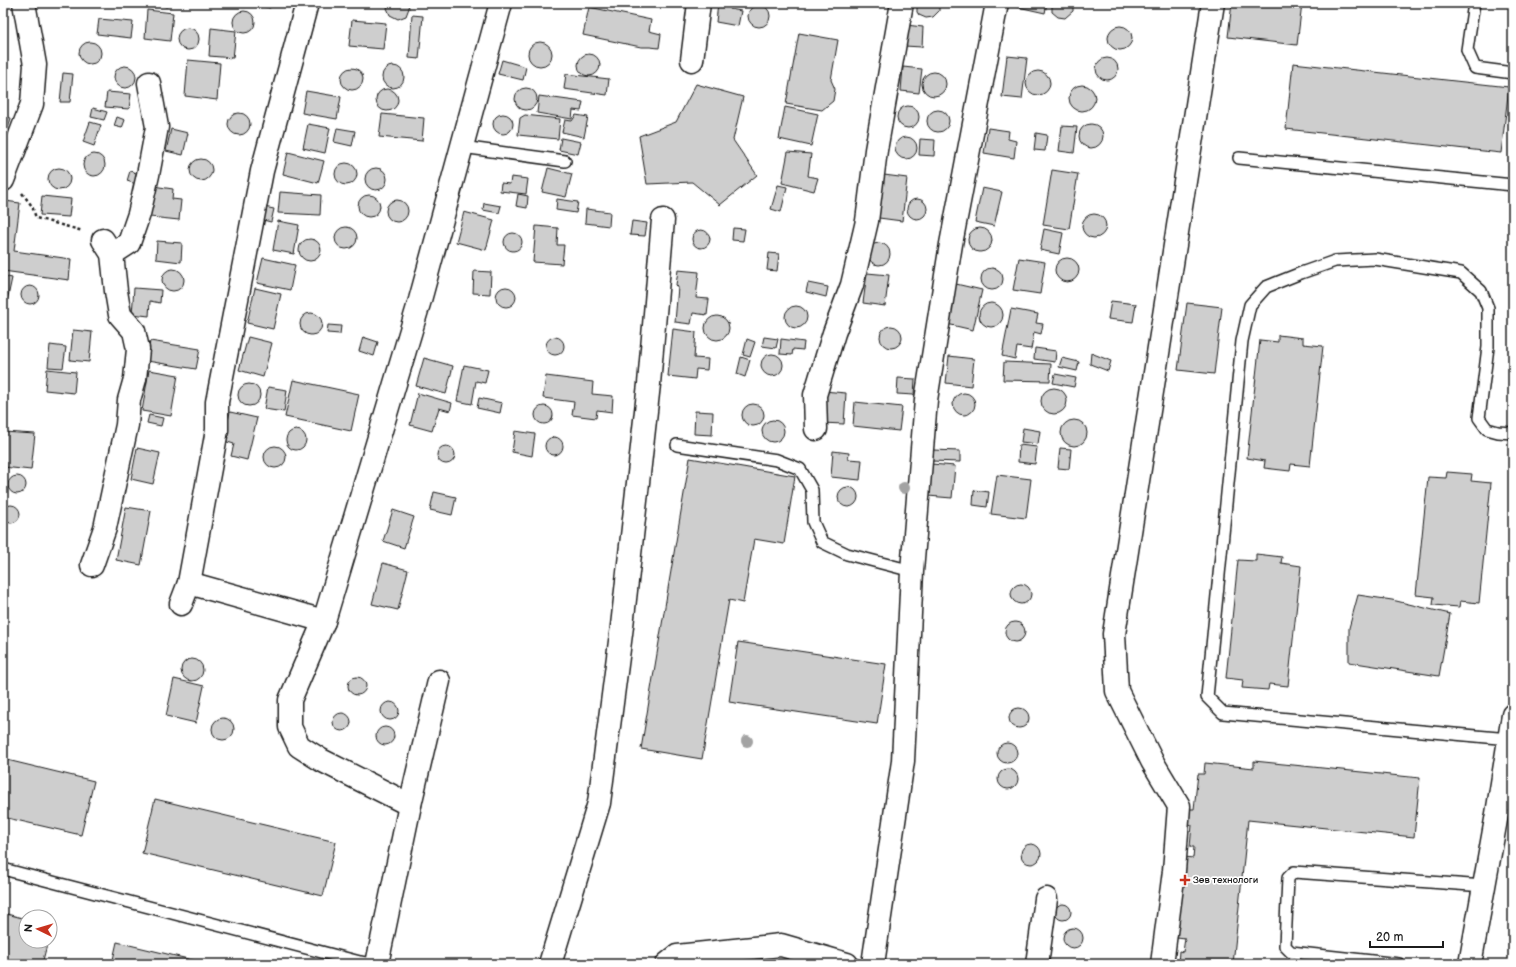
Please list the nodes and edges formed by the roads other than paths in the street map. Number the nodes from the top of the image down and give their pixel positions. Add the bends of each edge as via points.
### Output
1 (24, 3) edge
2 (307, 3) edge
3 (501, 3) edge
4 (699, 3) edge
5 (902, 3) edge
6 (997, 3) edge
7 (1213, 3) edge
8 (1474, 3) edge
9 (692, 60) dead end
10 (1513, 73) edge
11 (149, 83) dead end
12 (462, 147) junction
13 (1239, 158) dead end
14 (565, 161) dead end
15 (4, 176) edge
16 (1513, 185) edge
17 (663, 220) dead end
18 (816, 429) dead end
19 (1513, 433) edge
20 (677, 445) dead end
21 (92, 565) dead end
22 (912, 571) junction
23 (189, 583) junction
24 (181, 604) dead end
25 (324, 621) junction
26 (439, 681) dead end
27 (1513, 714) edge
28 (1509, 738) junction
29 (410, 805) junction
30 (3, 869) edge
31 (1484, 886) junction
32 (1046, 899) dead end
33 (371, 964) edge
34 (378, 964) edge
35 (550, 964) edge
36 (667, 964) edge
37 (847, 964) edge
38 (873, 964) edge
39 (1037, 964) edge
40 (1162, 964) edge
41 (1399, 964) edge
42 (1470, 964) edge

1 - 15 street via 35,65 32,104 14,156
2 - 23 street via 262,171 217,402 217,430
3 - 12 street
4 - 9 street
5 - 18 street via 876,150 868,222 852,284 815,395
6 - 22 street via 951,244 926,400
7 - 40 street via 1114,634 1117,691 1152,761 1179,806
8 - 10 lane via 1467,50 1475,68
11 - 21 street via 157,127 139,214 129,243 108,247 120,315 134,331 138,349 127,425 105,528
12 - 14 lane
12 - 25 street via 420,300
13 - 16 lane
17 - 35 street via 648,399 600,803
19 - 28 lane via 1487,429 1479,418 1488,347 1488,308 1482,291 1461,273 1375,259 1335,261 1266,287 1250,305 1242,341 1207,698 1223,713
20 - 22 lane via 776,460 800,469 812,490 812,522 822,542 847,554
22 - 38 street via 903,761
23 - 24 street
23 - 25 street
25 - 29 street via 290,700 290,727 299,746 321,760
26 - 29 street
27 - 28 street
28 - 31 street
29 - 34 street
30 - 33 lane
31 - 41 lane via 1294,872 1288,878 1284,946 1291,952
31 - 42 street
32 - 39 street
36 - 37 street via 677,956 781,945

